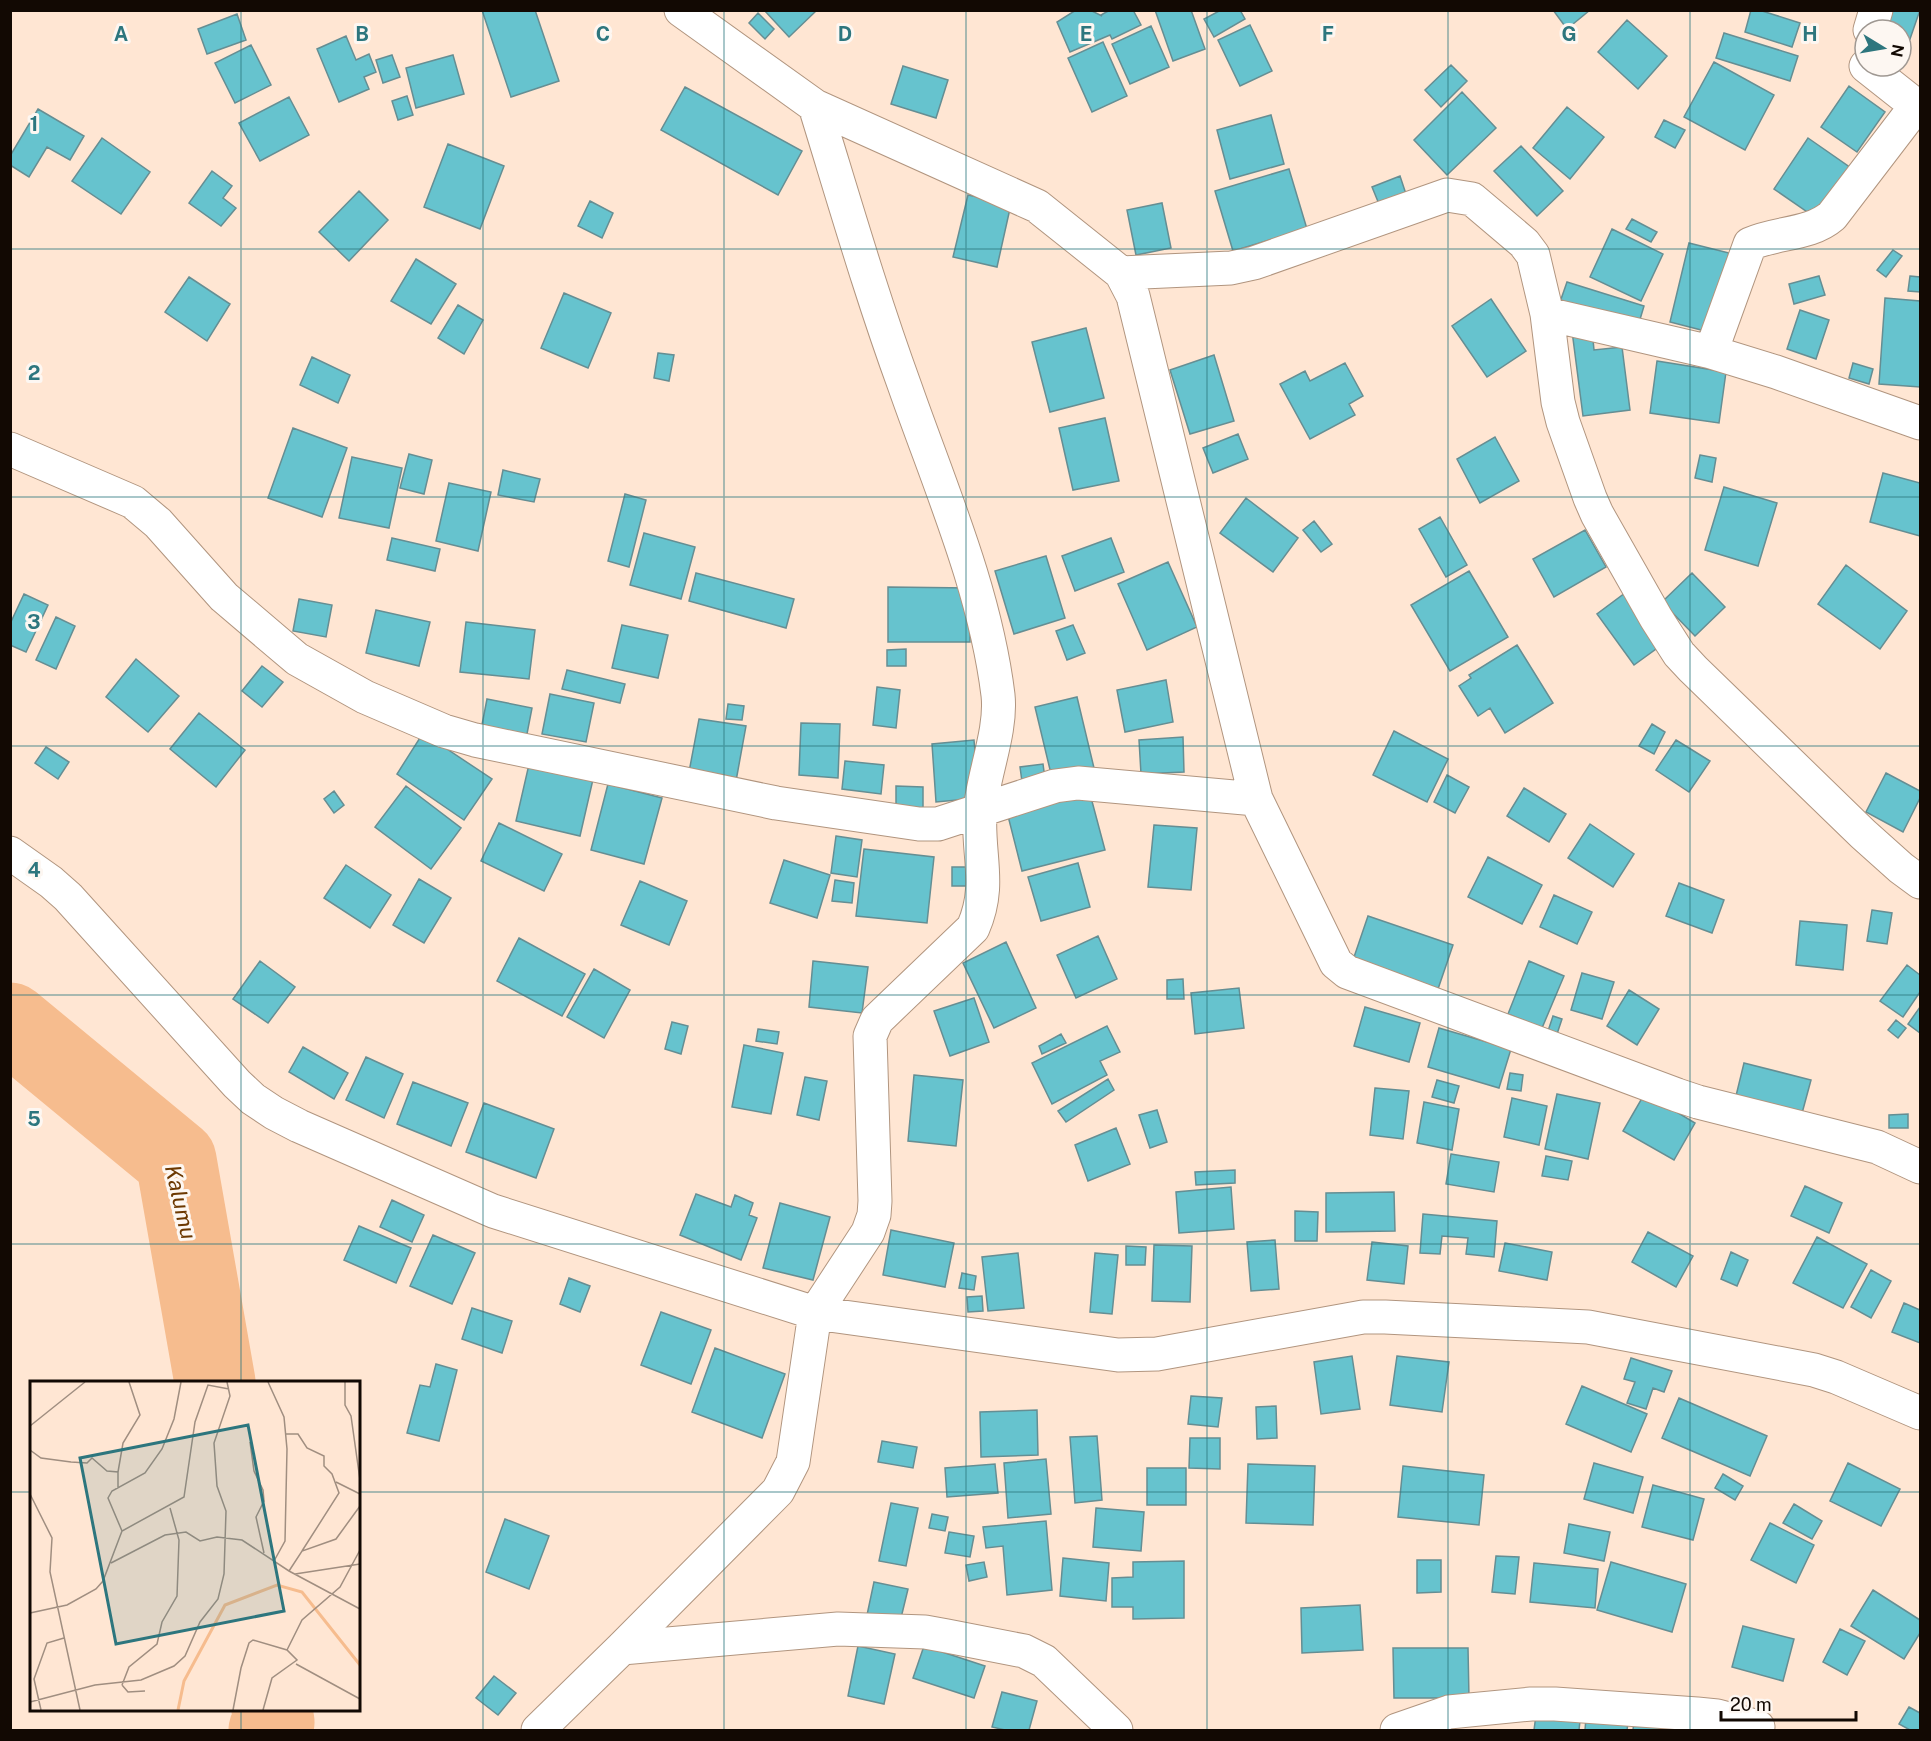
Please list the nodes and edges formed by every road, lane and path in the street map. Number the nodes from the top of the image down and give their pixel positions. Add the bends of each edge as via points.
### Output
1 (681, 10) edge
2 (1881, 78) edge
3 (815, 106) junction
4 (1121, 273) junction
5 (1547, 314) junction
6 (1711, 352) junction
7 (1920, 423) edge
8 (10, 448) edge
9 (1256, 799) junction
10 (980, 810) junction
11 (10, 853) edge
12 (1920, 882) edge
13 (1920, 1167) edge
14 (815, 1313) junction
15 (1920, 1413) edge
16 (622, 1648) junction
17 (1758, 1727) dead end
18 (538, 1731) edge
19 (1116, 1731) edge
20 (1397, 1731) edge

1 - 3 street
2 - 6 street via 1909,100 1910,114 1825,222 1750,244
3 - 4 street via 1038,206
3 - 10 street via 881,321 982,610 998,715
4 - 5 street via 1232,268 1447,195 1461,196 1472,199 1533,255
4 - 9 street via 1134,296
5 - 6 street
5 - 12 street via 1558,402 1590,498 1679,654 1863,834
6 - 7 street
8 - 10 street via 133,502 158,523 224,597 297,659 365,697 444,731 776,803 919,824 938,824
9 - 10 street via 1078,783 1055,786
9 - 13 street via 1329,951 1347,972 1677,1095 1877,1147
10 - 14 street via 984,880 981,909 973,928 877,1020 870,1036 874,1215 868,1232
11 - 14 street via 68,897 237,1084 274,1113 493,1211
14 - 15 street via 1137,1356 1363,1317 1588,1327 1814,1370
14 - 16 street via 793,1462 778,1491
16 - 18 street
16 - 19 street via 838,1629 925,1632 1024,1651 1044,1661
17 - 20 street via 1707,1715 1555,1704 1457,1710

